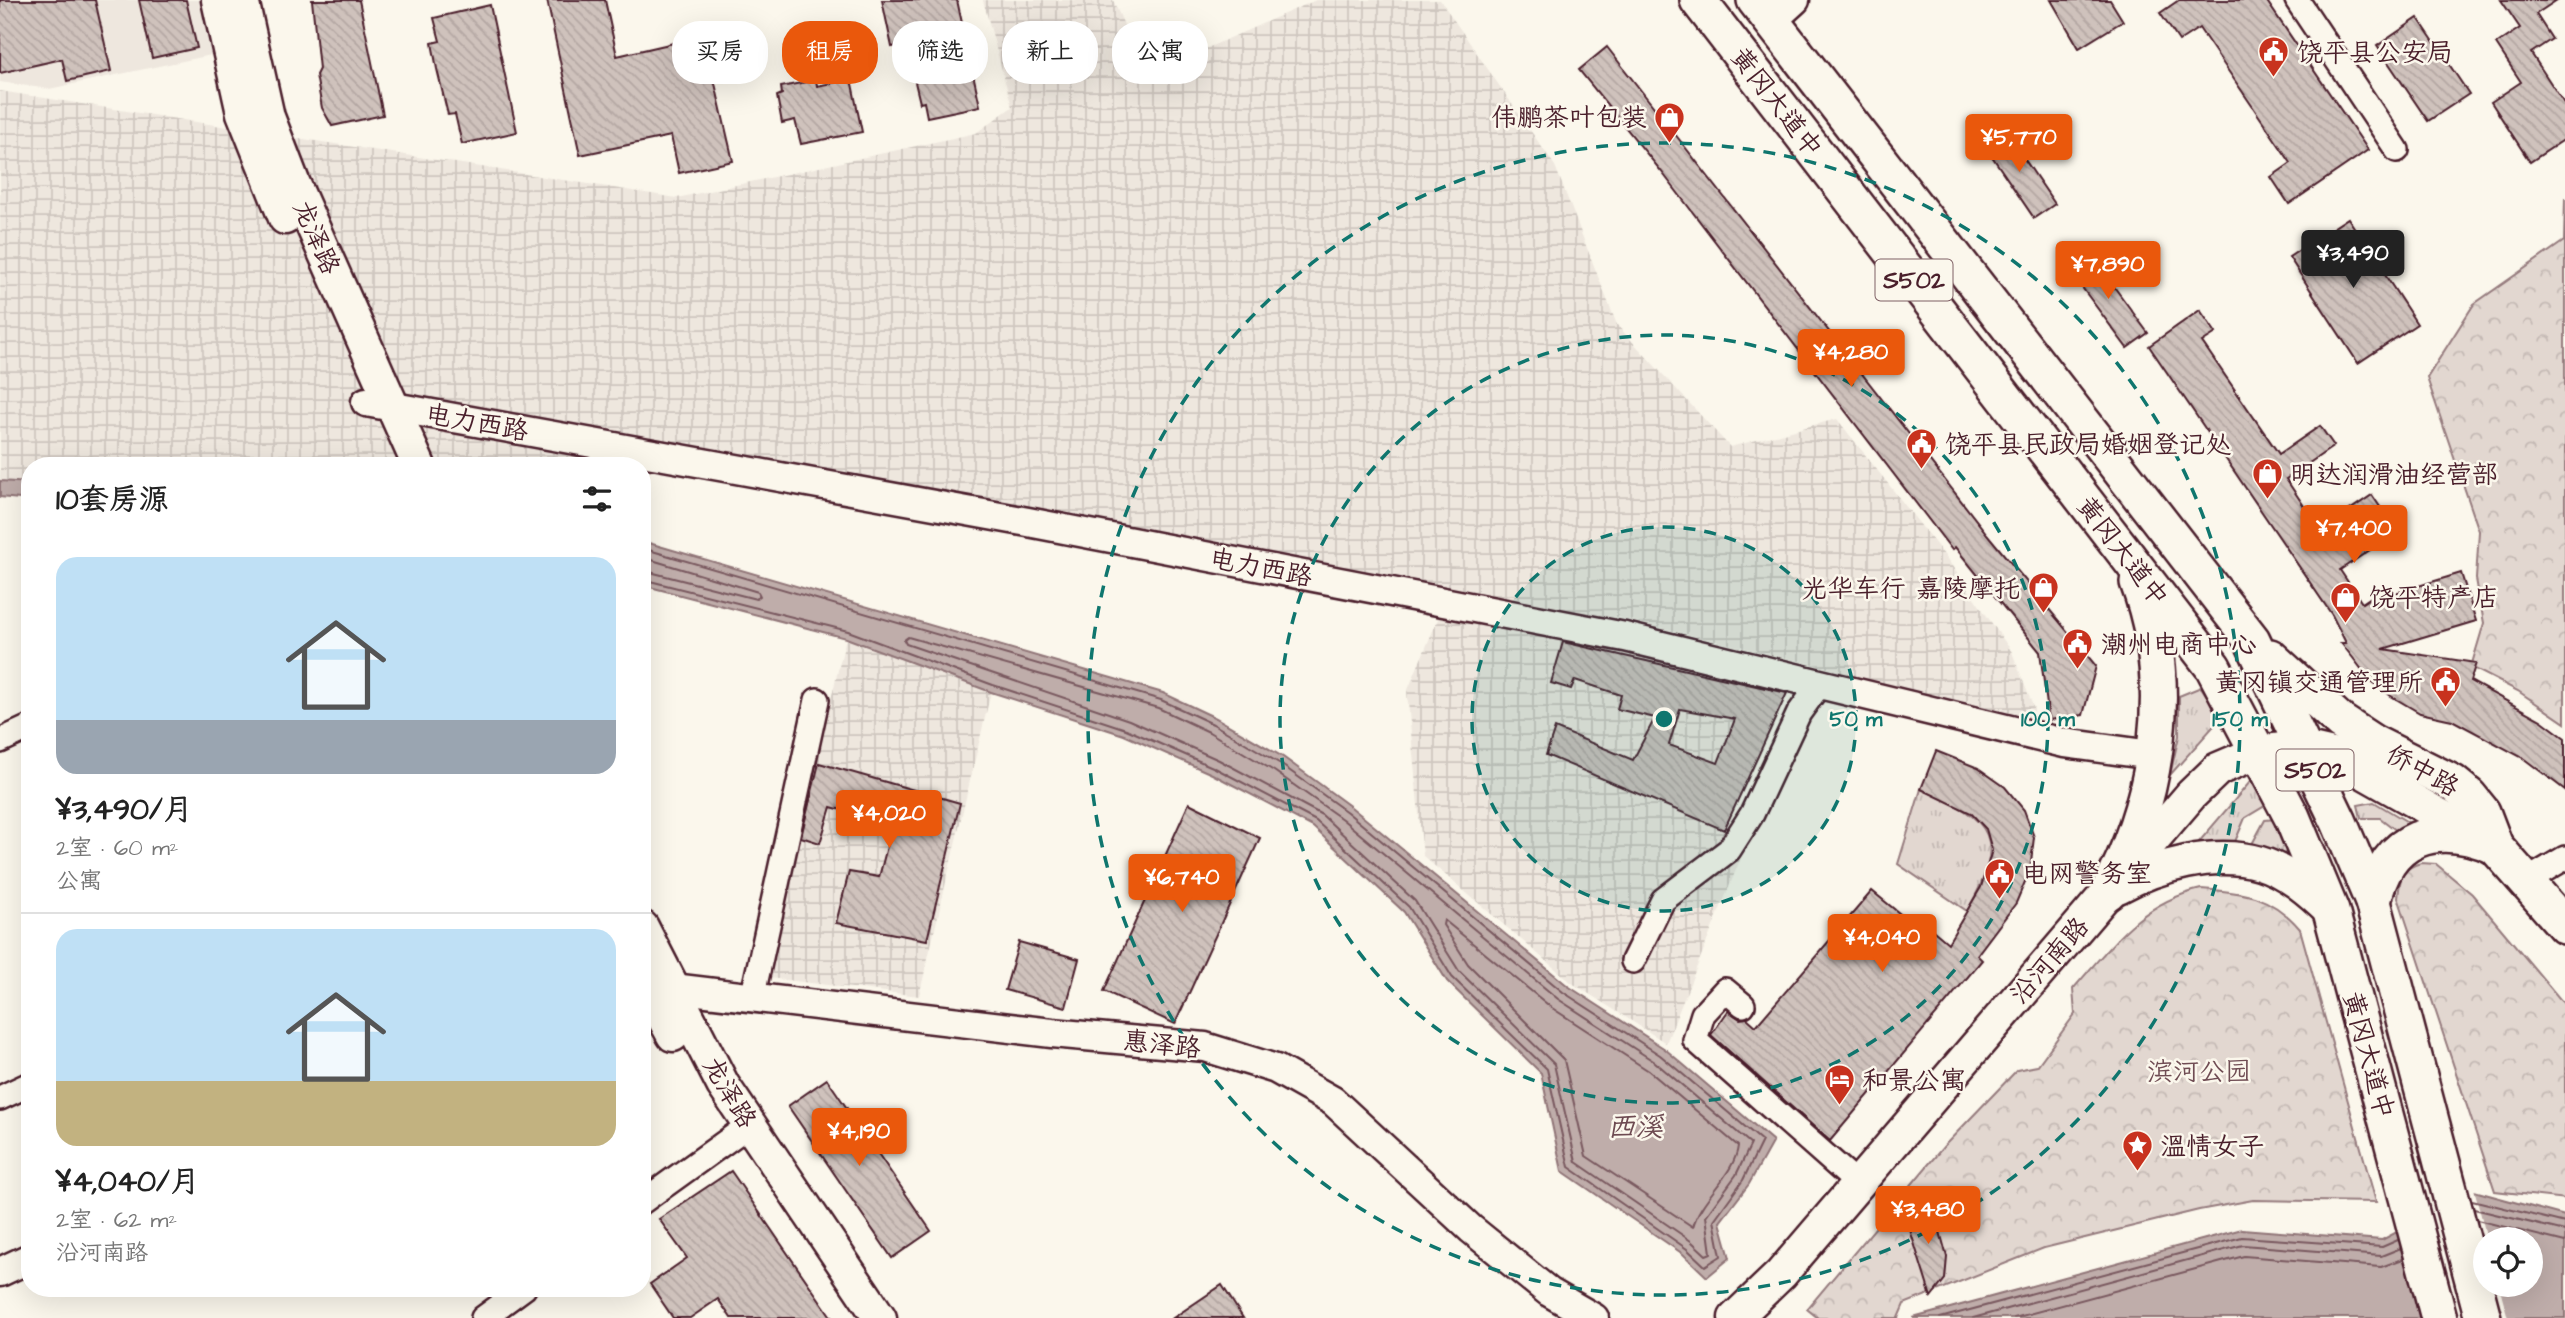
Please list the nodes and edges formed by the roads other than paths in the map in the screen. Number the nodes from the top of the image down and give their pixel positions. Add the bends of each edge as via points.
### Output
1 (218, 0) edge
2 (242, 0) edge
3 (1698, 0) edge
4 (2297, 0) edge
5 (1774, 7) edge
6 (2396, 150) dead end
7 (378, 404) junction
8 (393, 457) edge
9 (413, 457) edge
10 (2130, 559) junction
11 (2252, 640) junction
12 (1820, 684) junction
13 (817, 700) dead end
14 (21, 731) edge
15 (0, 741) edge
16 (2304, 748) junction
17 (2258, 752) junction
18 (2152, 755) junction
19 (2495, 846) junction
20 (2565, 858) edge
21 (2526, 881) junction
22 (2108, 892) junction
23 (2373, 902) junction
24 (2331, 911) junction
25 (2565, 926) edge
26 (1633, 961) dead end
27 (651, 984) edge
28 (752, 999) junction
29 (1743, 1005) dead end
30 (21, 1088) edge
31 (0, 1098) edge
32 (742, 1130) junction
33 (1859, 1185) junction
34 (651, 1196) edge
35 (21, 1262) edge
36 (0, 1272) edge
37 (512, 1297) edge
38 (483, 1318) edge
39 (859, 1318) edge
40 (880, 1318) edge
41 (1594, 1318) edge
42 (1735, 1318) edge
43 (2439, 1318) edge
44 (2483, 1318) edge

1 - 7 main road, 龙泽路 via 243,113 258,157
2 - 7 main road, 龙泽路 via 265,109
3 - 10 main road, 黄冈大道中 / S502
4 - 6 street
5 - 11 main road, 黄冈大道中 / S502
7 - 8 main road, 龙泽路
7 - 9 main road, 龙泽路
7 - 12 street, 电力西路 via 1566,626
10 - 17 main road, 黄冈大道中 / S502 via 2213,667
10 - 18 main road via 2155,640 2160,684 2159,725
11 - 16 main road, 黄冈大道中 / S502
11 - 19 main road, 侨中路 via 2341,722 2469,796 2482,813
12 - 18 street, 电力西路 via 2064,743
12 - 26 street via 1799,713 1752,814 1729,850 1663,900
13 - 28 street
14 - 15 street
16 - 17 main road, 沿河南路
16 - 19 main road, 沿河南路 via 2333,755
16 - 23 main road, 黄冈大道中 / S502
17 - 22 main road, 沿河南路 via 2218,769
17 - 24 main road, 黄冈大道中 / S502 via 2292,817
18 - 22 main road via 2143,811 2129,853
19 - 21 main road, 侨中路
19 - 23 main road via 2461,835 2421,837 2401,847 2387,863
20 - 21 street
21 - 25 main road, 侨中路
22 - 24 main road via 2165,867 2229,859 2260,863 2287,876
22 - 33 main road, 沿河南路
23 - 44 main road, 黄冈大道中 / S502
24 - 43 main road, 黄冈大道中 / S502
27 - 28 street, 惠泽路
27 - 32 main road, 龙泽路 via 696,1076
28 - 41 street, 惠泽路 via 1205,1046 1276,1069 1333,1101 1471,1229 1549,1292
29 - 33 street via 1725,990 1703,1014 1695,1040
30 - 31 street
32 - 34 street
32 - 39 main road, 龙泽路
32 - 40 main road, 龙泽路
33 - 42 main road, 沿河南路 via 1781,1274
35 - 36 street
37 - 38 street

